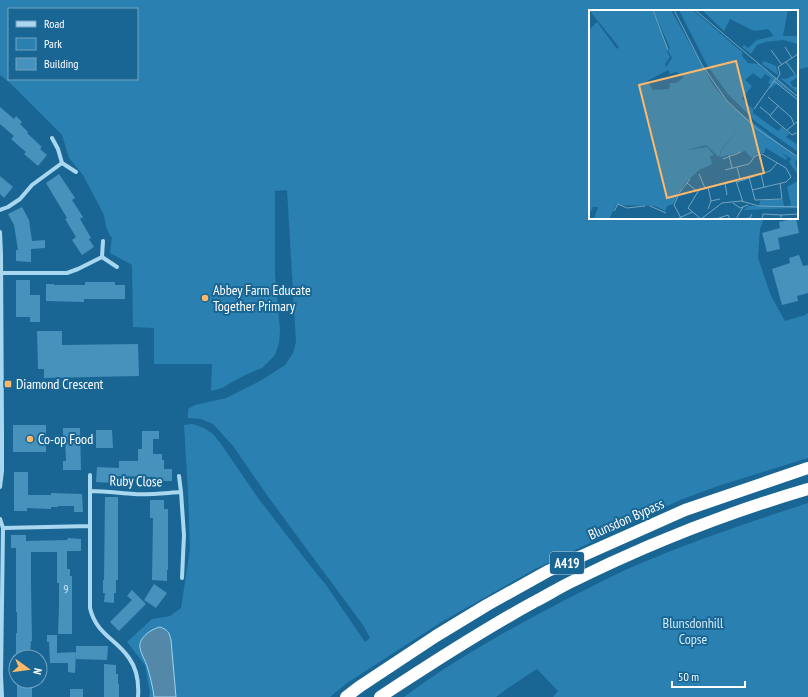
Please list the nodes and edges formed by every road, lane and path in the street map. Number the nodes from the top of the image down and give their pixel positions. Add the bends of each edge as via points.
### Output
1 (52, 138) dead end
2 (62, 162) junction
3 (76, 172) dead end
4 (0, 210) edge
5 (0, 232) edge
6 (104, 241) dead end
7 (102, 257) junction
8 (117, 267) dead end
9 (1, 273) junction
10 (1, 298) edge
11 (1, 414) edge
12 (808, 468) edge
13 (90, 475) dead end
14 (179, 476) dead end
15 (0, 487) edge
16 (808, 489) edge
17 (90, 491) junction
18 (181, 492) junction
19 (0, 519) edge
20 (90, 526) junction
21 (3, 528) junction
22 (182, 578) dead end
23 (1, 589) edge
24 (1, 675) edge
25 (2, 697) edge
26 (138, 697) edge
27 (346, 697) edge
28 (380, 697) edge

1 - 2 street
2 - 3 street
2 - 4 street via 32,185 20,199
5 - 9 street
6 - 7 street
7 - 8 street
7 - 9 street via 67,273
9 - 10 street
10 - 11 street
11 - 15 street
12 - 27 highway, Blunsdon Bypass / A419 via 684,510 548,571 436,636
13 - 17 street
14 - 18 street, Ruby Close
16 - 28 highway, A419 via 696,527 568,584 504,618
17 - 18 street, Ruby Close via 143,494
17 - 20 street
18 - 22 street, Ruby Close via 184,535
19 - 21 street
20 - 21 street
20 - 26 street via 92,616 100,630 129,658 139,687
21 - 23 street
23 - 24 street
24 - 25 street

